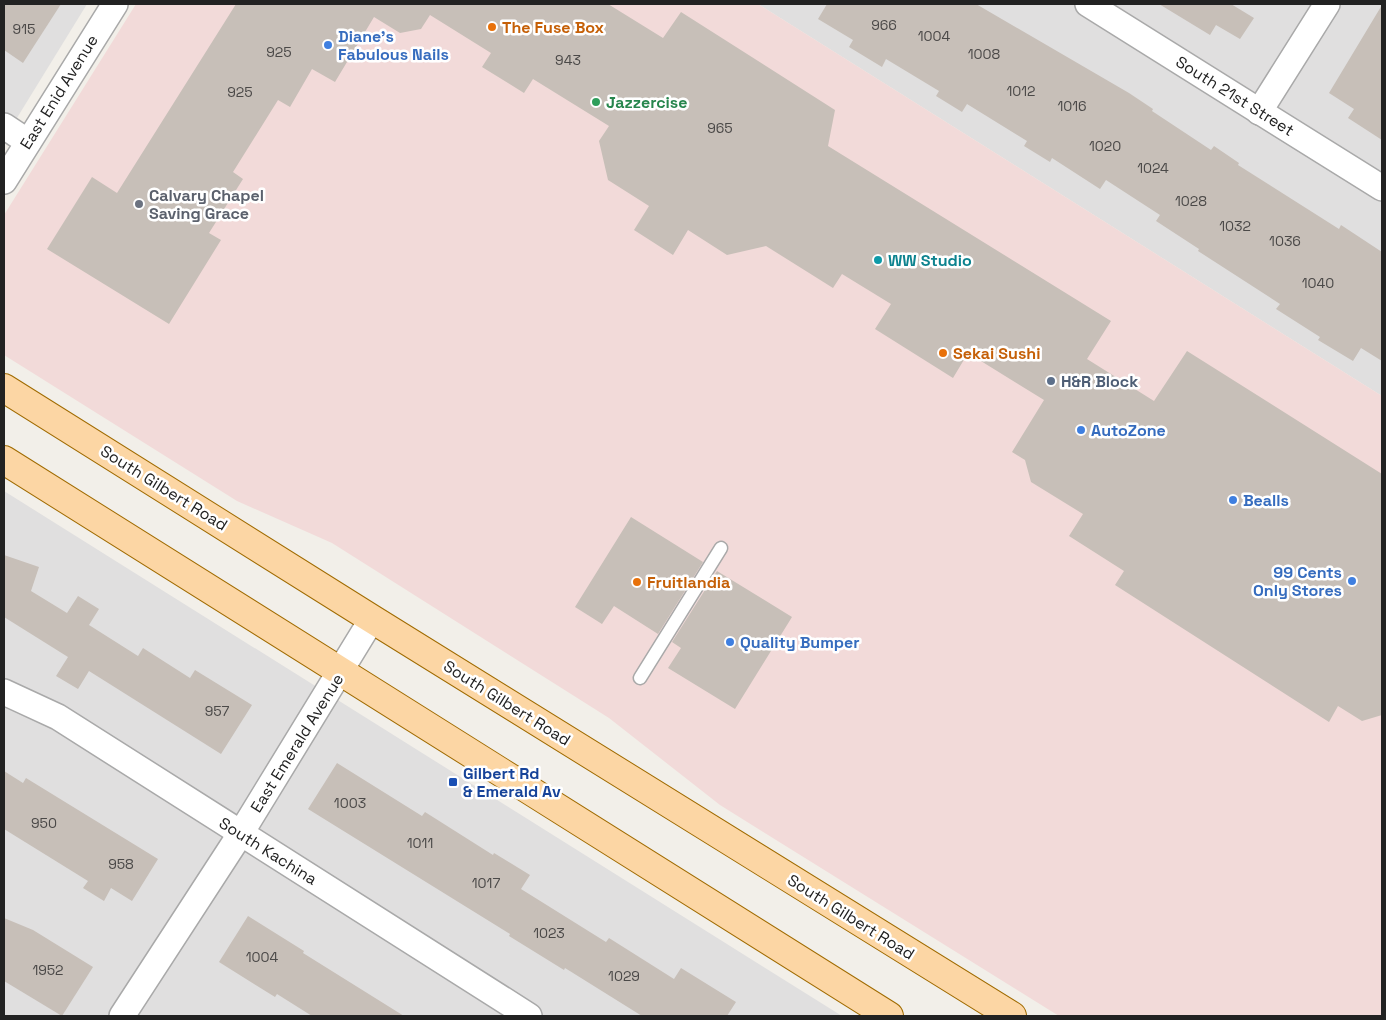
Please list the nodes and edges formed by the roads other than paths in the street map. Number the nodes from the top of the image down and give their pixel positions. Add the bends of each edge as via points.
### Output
1 (115, 4) edge
2 (1088, 4) edge
3 (1327, 4) edge
4 (1259, 112) junction
5 (4, 126) edge
6 (28, 142) junction
7 (4, 181) edge
8 (1382, 188) edge
9 (4, 388) edge
10 (4, 460) edge
11 (721, 548) dead end
12 (372, 619) junction
13 (341, 671) junction
14 (640, 678) dead end
15 (4, 692) edge
16 (241, 833) junction
17 (122, 1016) edge
18 (529, 1016) edge
19 (889, 1016) edge
20 (1012, 1016) edge

1 - 6 street, East Enid Avenue
2 - 4 street, South 21st Street
3 - 4 street
4 - 8 street, South 21st Street
5 - 6 street
6 - 7 street, East Enid Avenue
9 - 12 main road, South Gilbert Road
10 - 13 main road
11 - 14 lane
12 - 13 street, East Emerald Avenue
12 - 20 main road, South Gilbert Road
13 - 16 street, East Emerald Avenue
13 - 19 main road
15 - 16 street, South Kachina via 58,717
16 - 17 street, East Emerald Avenue
16 - 18 street, South Kachina

